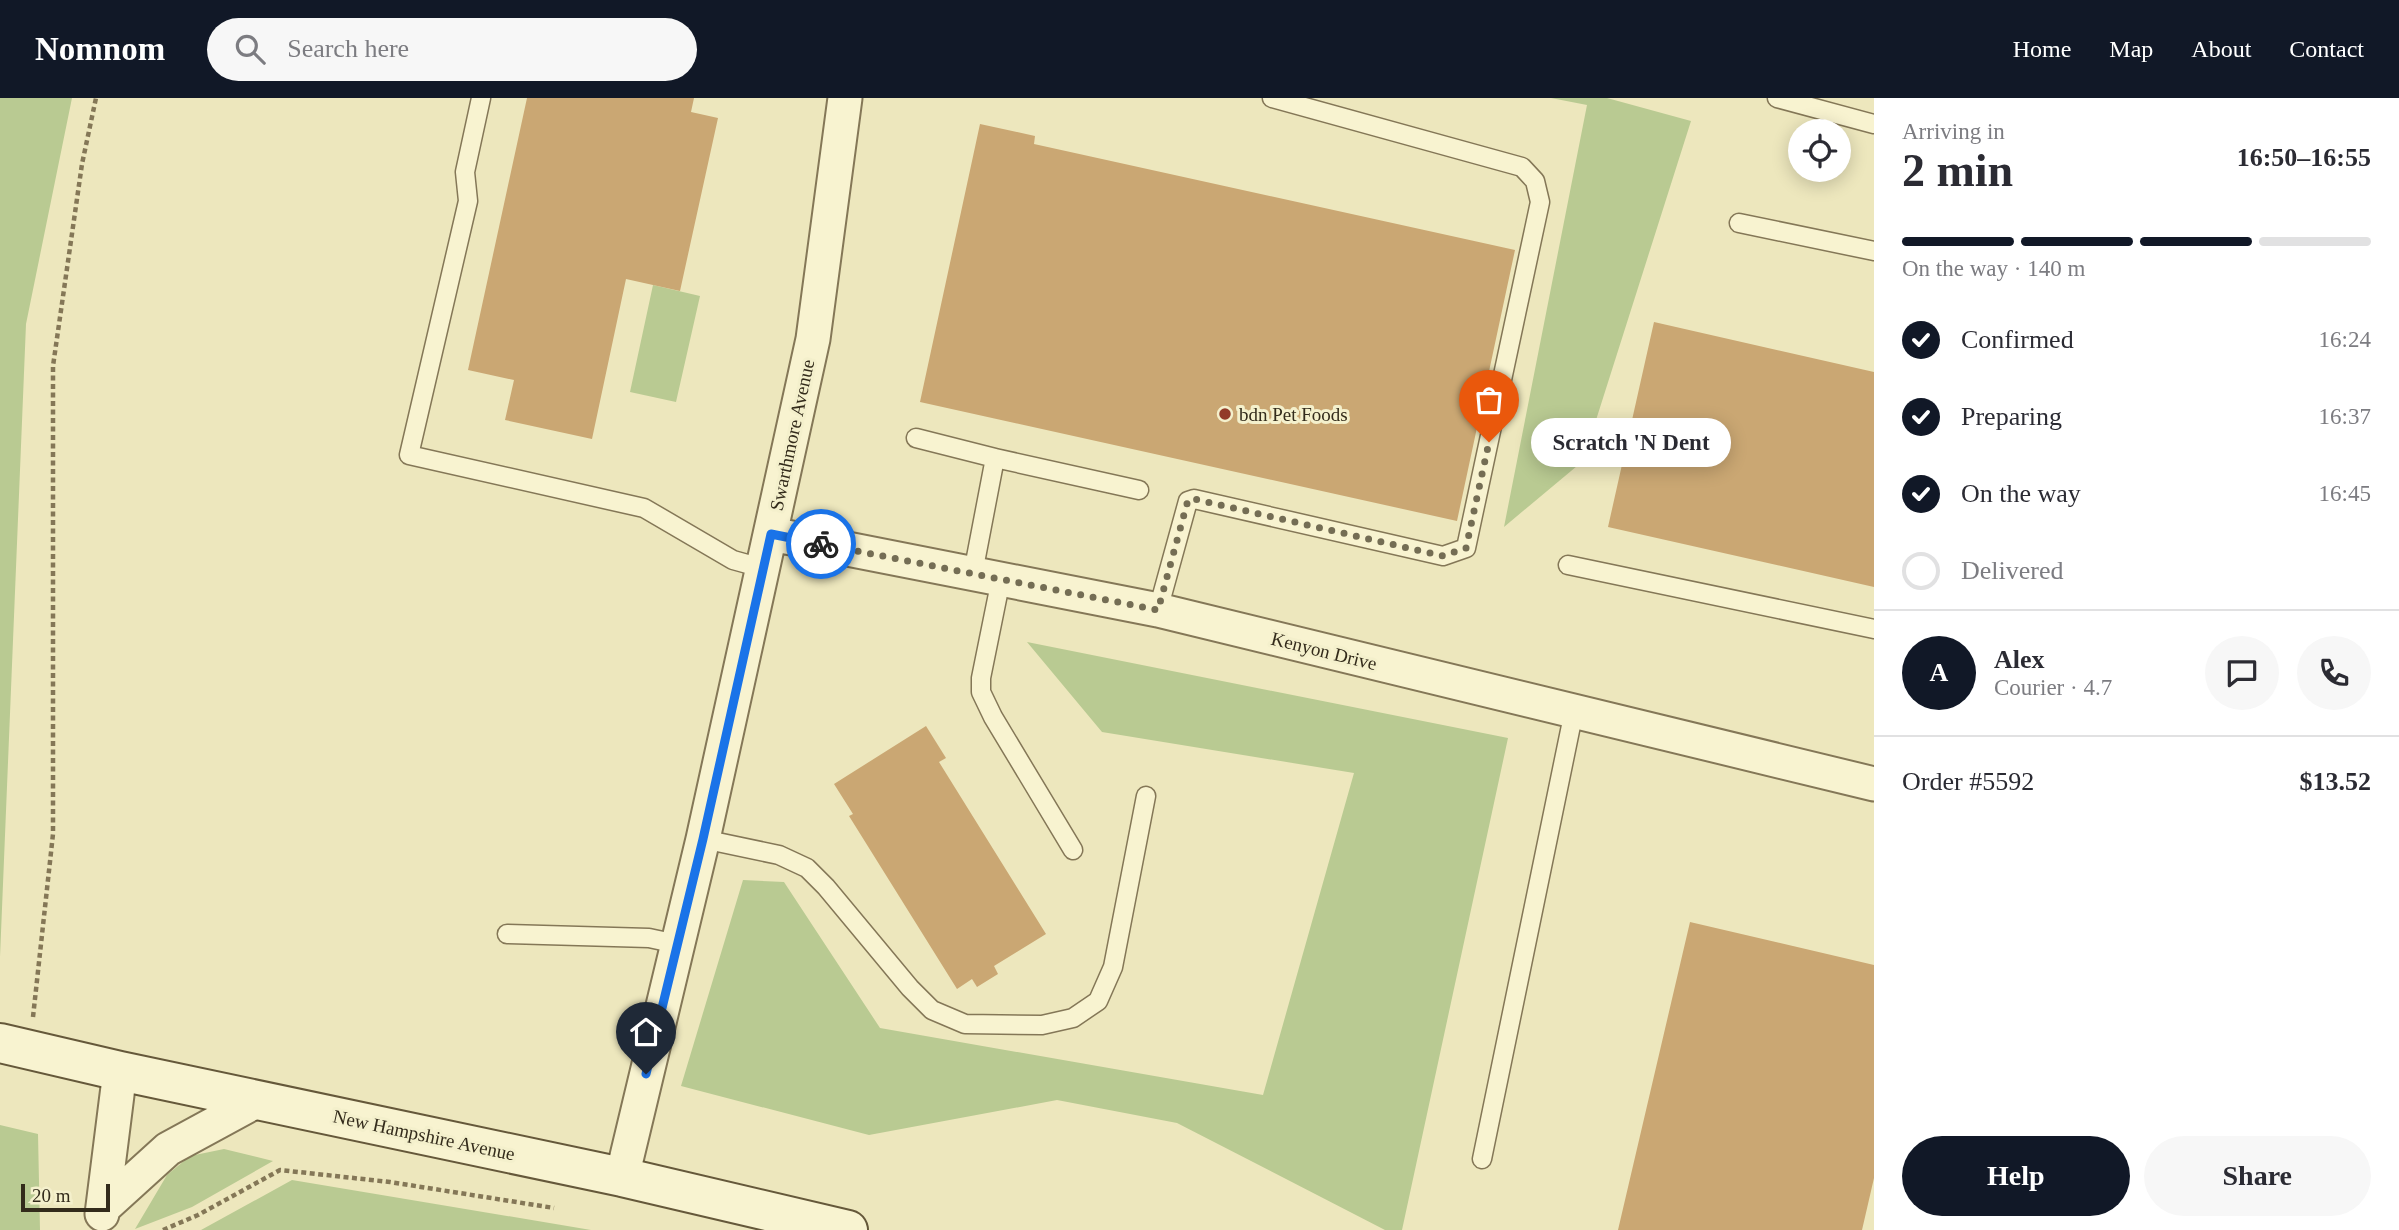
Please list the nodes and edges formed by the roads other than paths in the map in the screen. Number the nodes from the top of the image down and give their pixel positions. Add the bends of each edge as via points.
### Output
1 (481, 98) edge
2 (845, 98) edge
3 (1272, 98) edge
4 (1777, 98) edge
5 (1874, 124) edge
6 (1739, 223) dead end
7 (1874, 251) edge
8 (916, 438) dead end
9 (995, 458) junction
10 (1139, 490) dead end
11 (771, 534) junction
12 (1568, 565) dead end
13 (762, 568) junction
14 (987, 576) junction
15 (1158, 610) junction
16 (1874, 629) edge
17 (1574, 711) junction
18 (1874, 784) edge
19 (1146, 796) dead end
20 (703, 839) junction
21 (1073, 850) dead end
22 (507, 934) dead end
23 (677, 944) junction
24 (15, 1046) edge
25 (120, 1071) junction
26 (260, 1099) junction
27 (1482, 1159) dead end
28 (622, 1177) junction
29 (102, 1219) edge
30 (848, 1230) edge

1 - 13 lane via 465,173 468,201 408,456 644,508 733,560
2 - 11 street, Swarthmore Avenue via 813,339
3 - 15 lane via 1522,166 1535,181 1540,202 1469,535 1466,548 1443,556 1188,500
4 - 5 lane
6 - 7 lane
8 - 9 lane
9 - 10 lane
9 - 14 lane
11 - 13 street, Swarthmore Avenue
11 - 14 street, Kenyon Drive
12 - 16 lane
13 - 20 street, Swarthmore Avenue
14 - 15 street, Kenyon Drive
14 - 21 lane via 981,692
15 - 17 street, Kenyon Drive
17 - 18 street, Kenyon Drive
17 - 27 lane
19 - 20 lane via 1113,967 1098,1001 1073,1018 1042,1025 965,1024 932,1010 807,868 779,855
20 - 23 street, Swarthmore Avenue
22 - 23 lane via 649,938
23 - 28 street, Swarthmore Avenue
24 - 25 main road, New Hampshire Avenue
25 - 26 main road, New Hampshire Avenue
25 - 29 street
26 - 28 main road, New Hampshire Avenue
26 - 29 street via 168,1149
28 - 30 main road, New Hampshire Avenue

